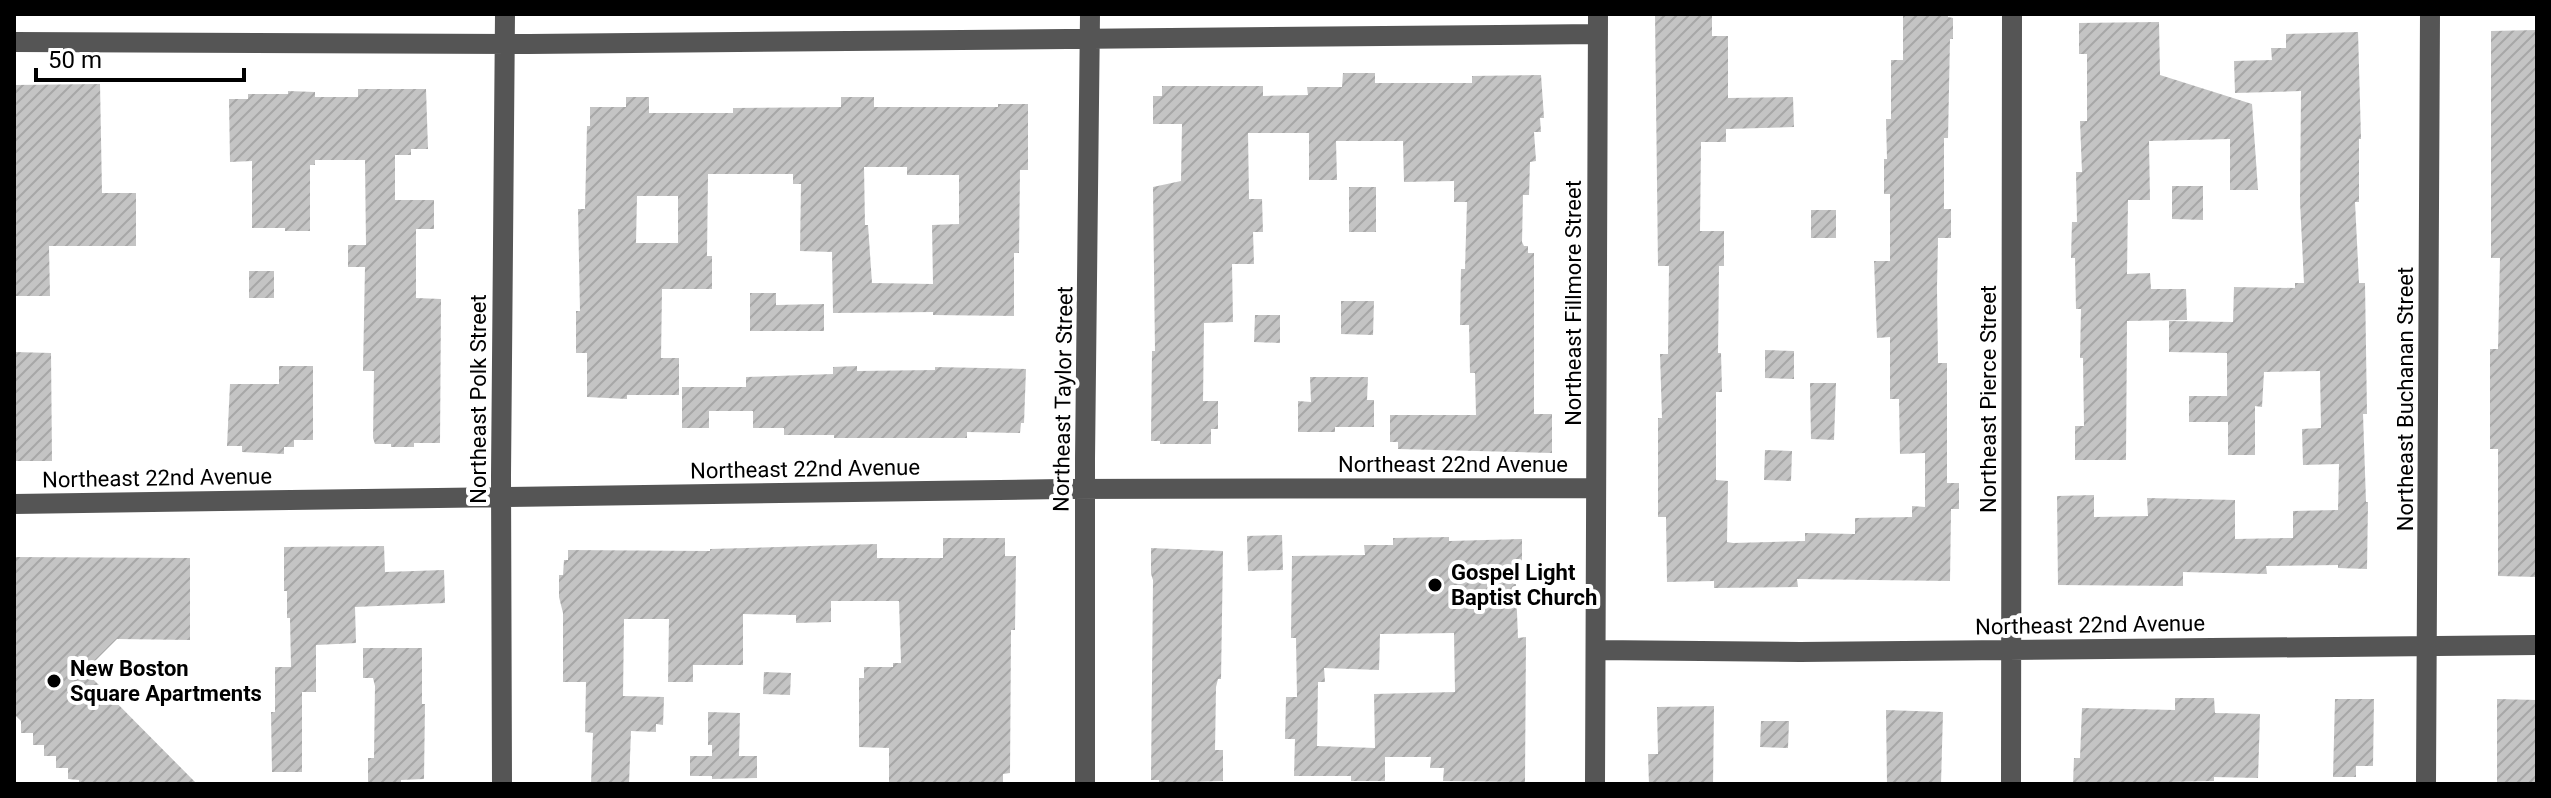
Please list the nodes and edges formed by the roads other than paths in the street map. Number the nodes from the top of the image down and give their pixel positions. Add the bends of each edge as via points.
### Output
1 (505, 14) edge
2 (1090, 14) edge
3 (2012, 14) edge
4 (2430, 14) edge
5 (1598, 24) edge
6 (1090, 38) junction
7 (14, 42) edge
8 (505, 44) junction
9 (1596, 488) junction
10 (1085, 490) junction
11 (501, 497) junction
12 (14, 504) edge
13 (2426, 644) junction
14 (2537, 645) edge
15 (1596, 650) junction
16 (2011, 650) junction
17 (502, 784) edge
18 (1085, 784) edge
19 (1595, 784) edge
20 (2011, 784) edge
21 (2426, 784) edge

1 - 8 street, Northeast Polk Street
2 - 6 street, Northeast Taylor Street
3 - 16 street, Northeast Pierce Street
4 - 13 street, Northeast Buchanan Street
5 - 6 street
5 - 9 street, Northeast Fillmore Street
6 - 8 street
6 - 10 street, Northeast Taylor Street
7 - 8 street
8 - 11 street, Northeast Polk Street
9 - 10 street, Northeast 22nd Avenue
9 - 15 street, Northeast Fillmore Street
10 - 11 street, Northeast 22nd Avenue
10 - 18 street, Northeast Taylor Street
11 - 12 street, Northeast 22nd Avenue
11 - 17 street, Northeast Polk Street
13 - 14 street, Northeast 22nd Avenue
13 - 16 street, Northeast 22nd Avenue
13 - 21 street, Northeast Buchanan Street
15 - 16 street, Northeast 22nd Avenue
15 - 19 street, Northeast Fillmore Street
16 - 20 street, Northeast Pierce Street

